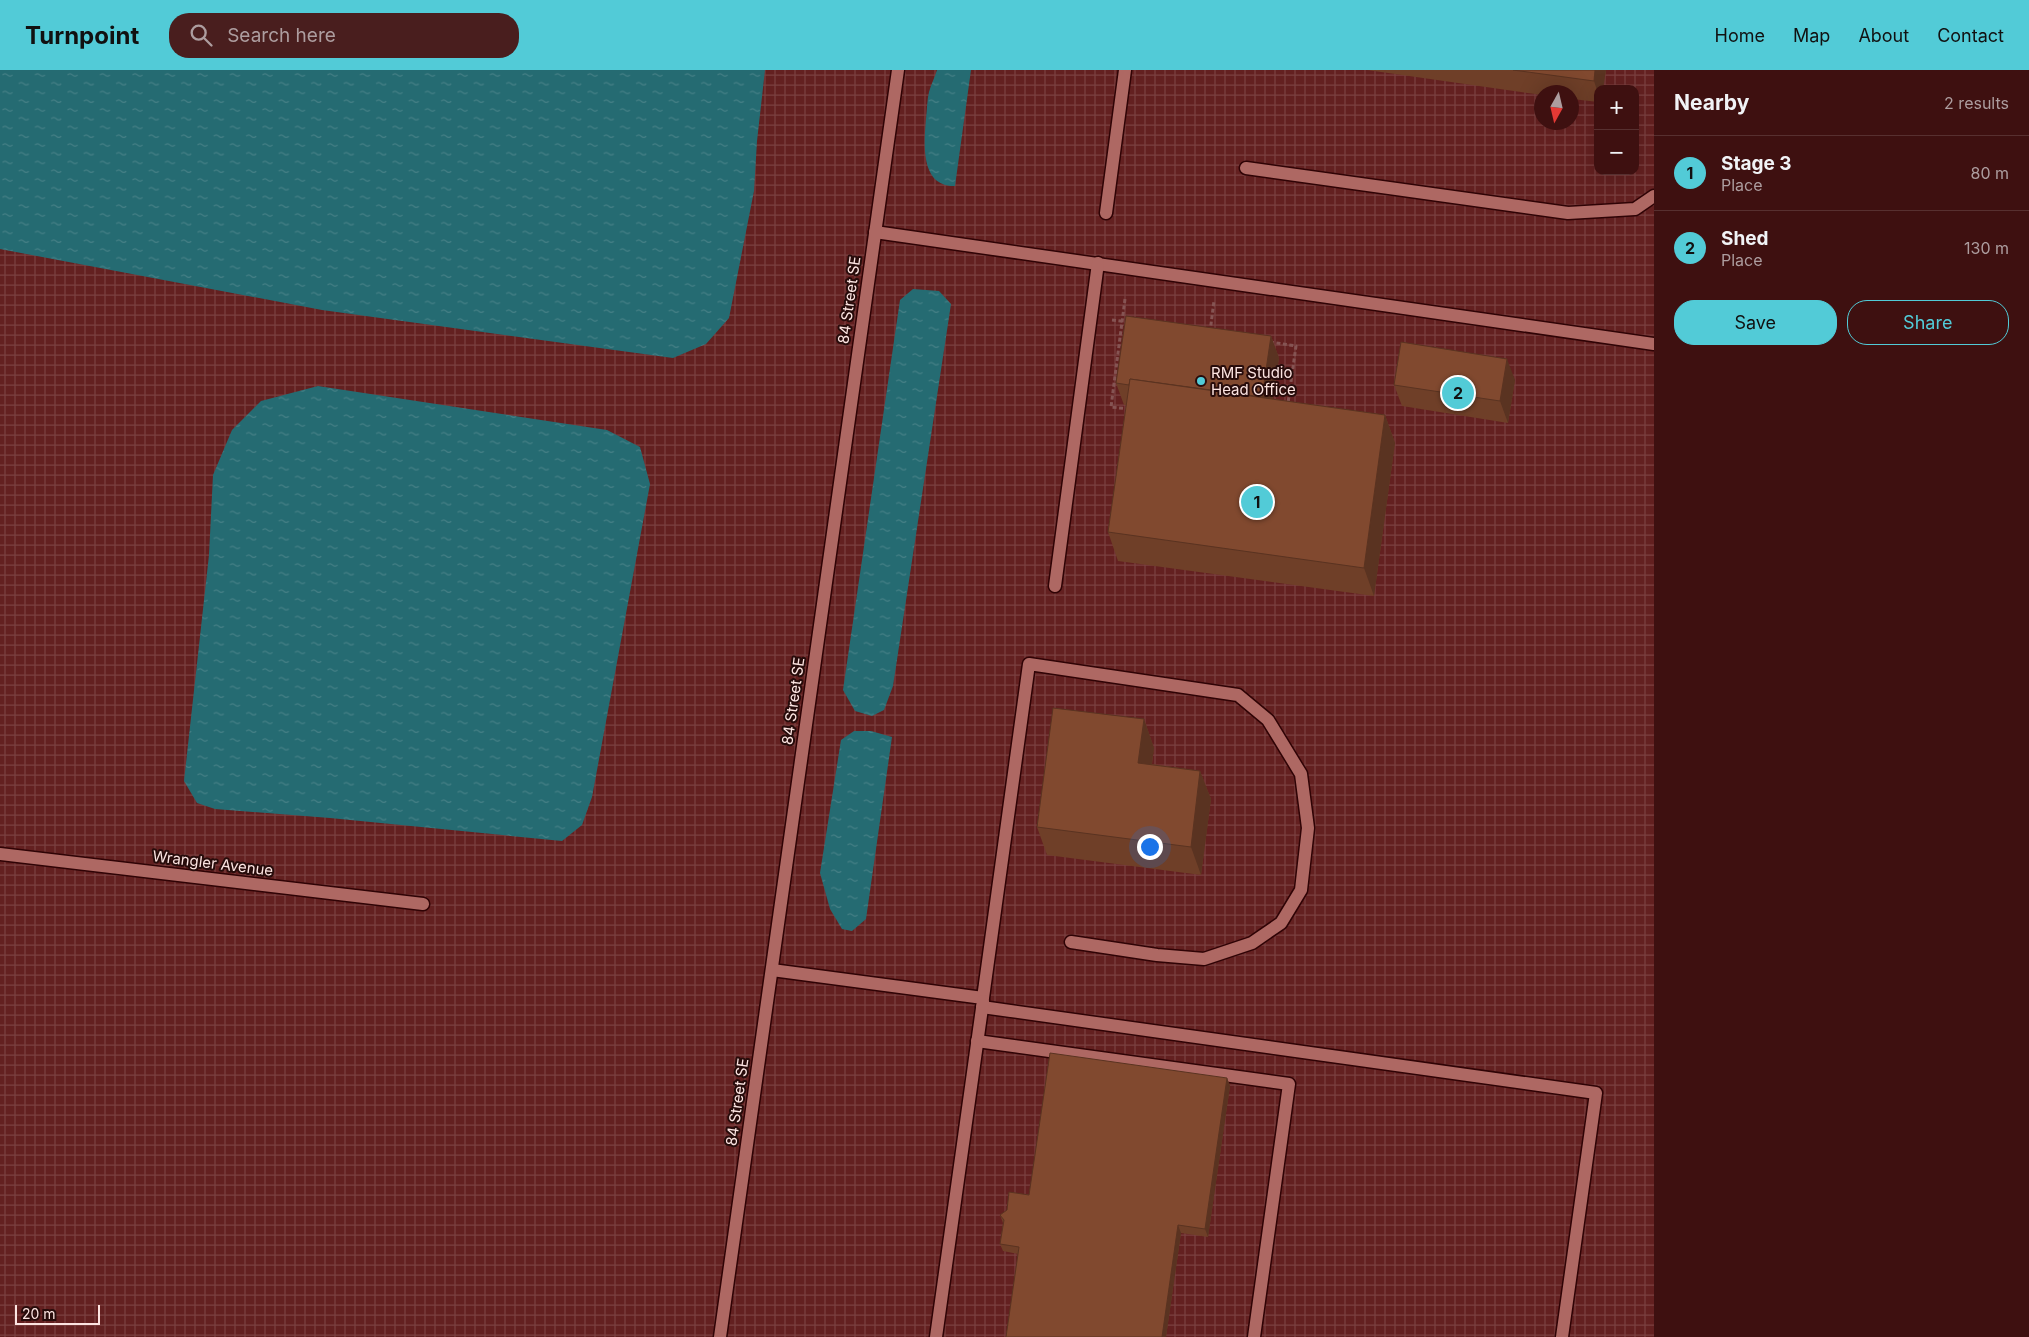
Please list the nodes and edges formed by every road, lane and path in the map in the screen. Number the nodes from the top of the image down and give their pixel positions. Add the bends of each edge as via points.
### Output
1 (898, 70) edge
2 (1125, 70) edge
3 (1246, 168) dead end
4 (1654, 196) edge
5 (1106, 213) dead end
6 (875, 232) junction
7 (1098, 263) junction
8 (1217, 280) junction
9 (1125, 299) dead end
10 (1091, 317) junction
11 (1122, 322) junction
12 (1132, 323) edge
13 (1200, 333) edge
14 (1267, 342) edge
15 (1654, 344) edge
16 (1288, 404) edge
17 (1130, 415) edge
18 (1055, 586) dead end
19 (0, 854) edge
20 (423, 904) dead end
21 (1071, 942) dead end
22 (772, 970) junction
23 (983, 1003) junction
24 (977, 1041) junction
25 (720, 1337) edge
26 (936, 1337) edge
27 (1254, 1337) edge
28 (1562, 1337) edge

1 - 6 street, 84 Street SE
2 - 5 street
3 - 4 street via 1568,213 1634,209
6 - 7 street
6 - 22 street, 84 Street SE
7 - 8 street
7 - 10 street
8 - 13 path via 1210,334
8 - 15 street
9 - 11 path
10 - 11 path
10 - 18 street
11 - 12 path
11 - 17 path via 1111,407 1131,410
14 - 16 path via 1296,346
19 - 20 street, Wrangler Avenue
21 - 23 street via 1204,959 1252,943 1281,922 1301,890 1308,828 1301,774 1268,720 1238,695 1029,664
22 - 23 street
22 - 25 street, 84 Street SE
23 - 24 street
23 - 28 street via 1596,1093
24 - 26 street
24 - 27 street via 1289,1084

